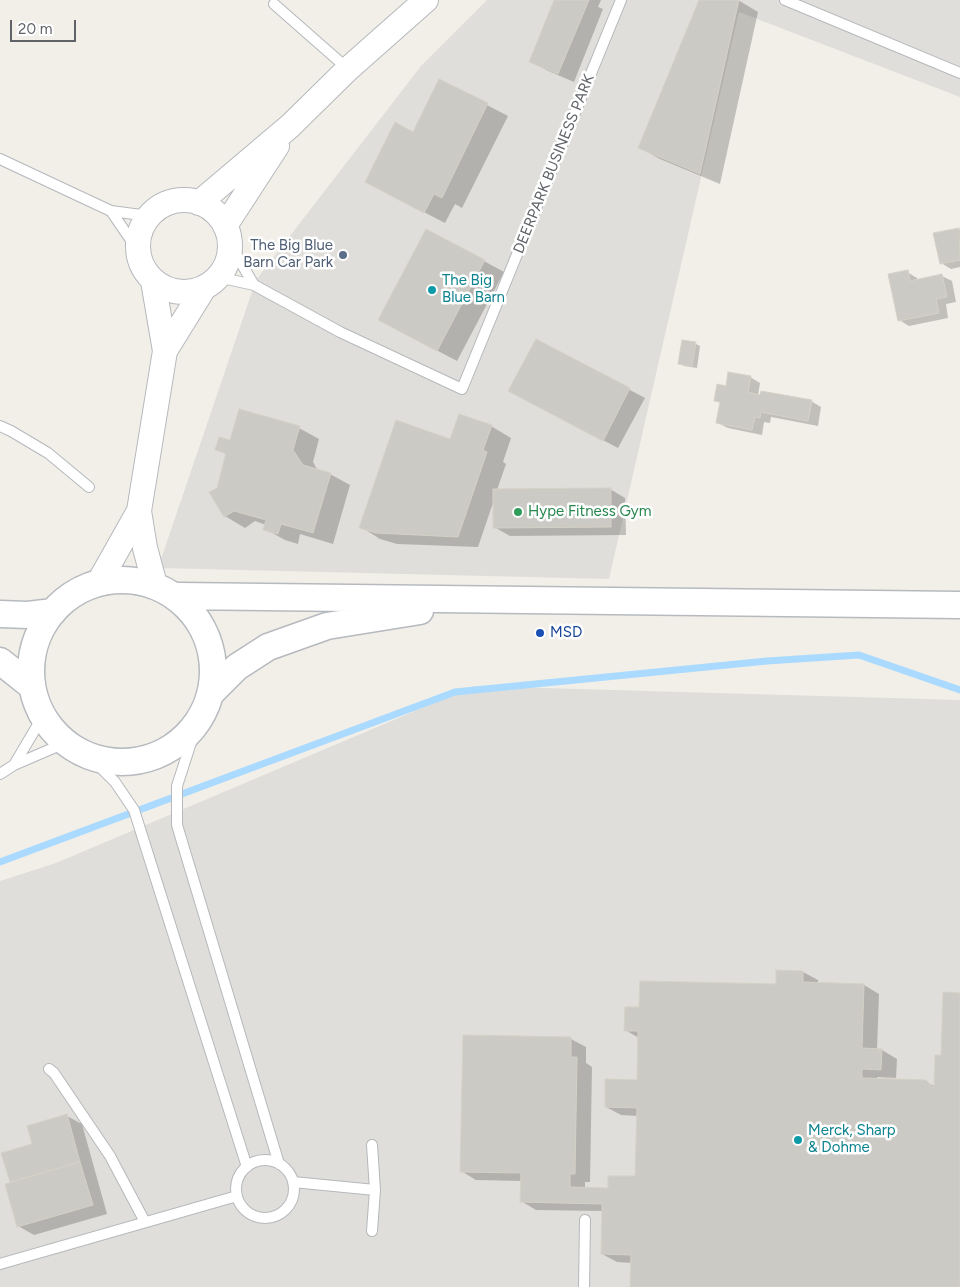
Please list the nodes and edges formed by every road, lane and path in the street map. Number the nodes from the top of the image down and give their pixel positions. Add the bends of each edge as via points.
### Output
1 (426, 0) edge
2 (621, 0) edge
3 (785, 0) edge
4 (274, 4) dead end
5 (348, 69) junction
6 (960, 73) edge
7 (290, 126) junction
8 (0, 159) edge
9 (199, 203) junction
10 (111, 211) junction
11 (149, 216) junction
12 (228, 235) junction
13 (137, 249) junction
14 (153, 281) junction
15 (211, 283) junction
16 (254, 284) junction
17 (165, 351) junction
18 (0, 426) edge
19 (90, 487) dead end
20 (139, 511) junction
21 (99, 582) junction
22 (167, 591) junction
23 (485, 600) junction
24 (960, 605) edge
25 (53, 612) junction
26 (0, 614) edge
27 (0, 661) edge
28 (29, 684) junction
29 (211, 693) junction
30 (43, 716) junction
31 (196, 727) junction
32 (65, 743) junction
33 (91, 758) junction
34 (14, 765) junction
35 (0, 774) edge
36 (49, 1069) dead end
37 (372, 1145) dead end
38 (279, 1164) junction
39 (247, 1167) junction
40 (293, 1182) junction
41 (375, 1190) junction
42 (237, 1196) junction
43 (585, 1220) dead end
44 (145, 1222) junction
45 (372, 1231) dead end
46 (0, 1264) edge
47 (584, 1287) edge

1 - 5 street
2 - 16 lane, DEERPARK BUSINESS PARK via 462,389 340,332
3 - 6 lane
4 - 5 lane
5 - 7 street
7 - 9 street
7 - 12 street
8 - 10 lane
9 - 11 street via 181,200 163,205
9 - 12 street via 214,212
10 - 11 lane
10 - 13 lane
11 - 13 street via 140,231
12 - 15 street via 228,262
12 - 16 lane
13 - 14 street via 142,266
14 - 15 street via 169,290 187,293
14 - 17 street
15 - 16 lane
15 - 17 street
17 - 20 street
18 - 19 lane via 48,453
20 - 21 street
20 - 22 street via 145,548
21 - 22 main road via 126,580
21 - 25 main road via 79,590
22 - 23 main road
22 - 29 main road via 198,621 209,642 213,667
23 - 24 main road
23 - 29 main road via 319,629 268,647 237,667
25 - 26 main road
25 - 28 main road via 38,634
27 - 28 main road
28 - 30 main road
29 - 31 main road
30 - 32 main road
30 - 34 lane
31 - 33 main road via 177,746 150,759 121,762
31 - 38 lane via 177,786 177,825
32 - 33 main road
32 - 34 lane
33 - 39 lane via 115,782 134,810
34 - 35 lane
36 - 44 lane via 110,1156
37 - 41 lane
38 - 39 lane via 262,1160
38 - 40 lane
39 - 42 lane via 238,1180
40 - 41 lane
40 - 42 lane via 292,1200 280,1214 272,1217 254,1216
41 - 45 lane
42 - 44 lane
43 - 47 lane
44 - 46 lane

